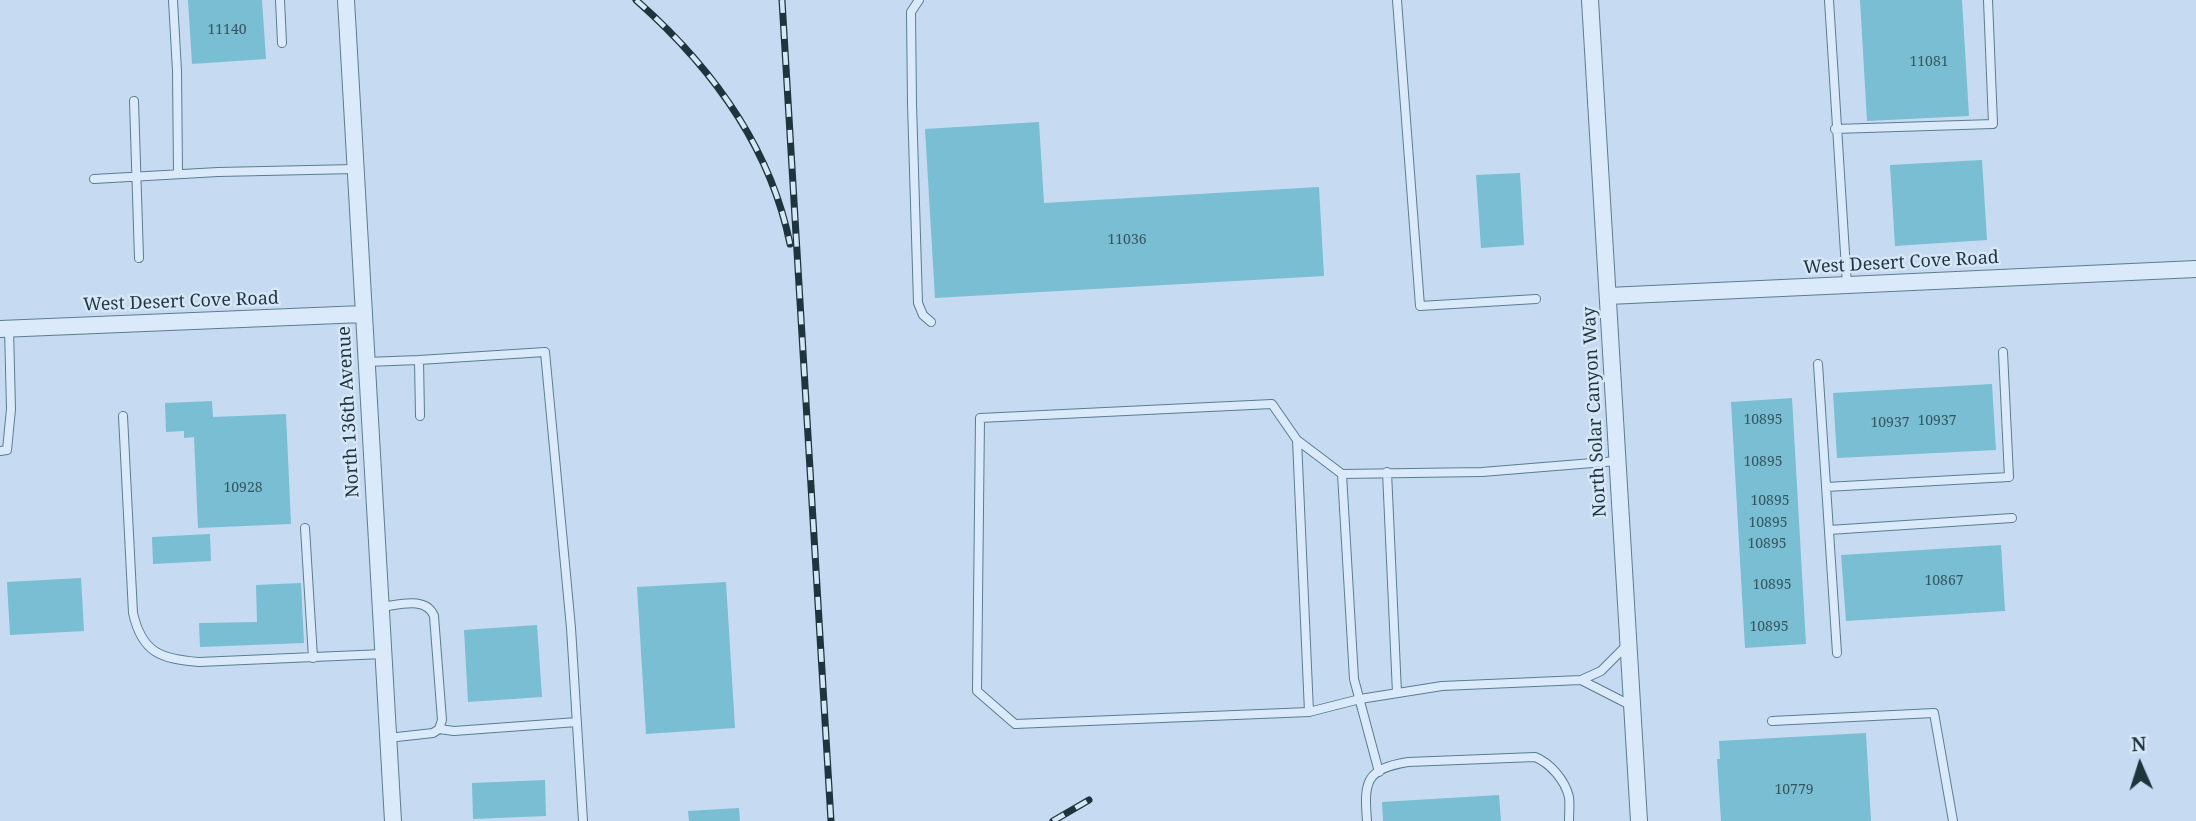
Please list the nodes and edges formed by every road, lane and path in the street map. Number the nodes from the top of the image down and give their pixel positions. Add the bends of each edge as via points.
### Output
1 (173, 0) edge
2 (280, 0) edge
3 (346, 0) edge
4 (919, 0) edge
5 (1397, 0) edge
6 (1590, 0) edge
7 (1829, 0) edge
8 (1988, 0) edge
9 (282, 43) dead end
10 (134, 101) dead end
11 (1835, 129) junction
12 (355, 169) junction
13 (178, 174) junction
14 (137, 177) junction
15 (94, 179) dead end
16 (139, 258) dead end
17 (2196, 269) edge
18 (1847, 285) junction
19 (1608, 296) junction
20 (1536, 299) dead end
21 (363, 314) junction
22 (931, 322) dead end
23 (5, 329) edge
24 (2003, 352) dead end
25 (419, 360) junction
26 (366, 362) junction
27 (1818, 364) dead end
28 (124, 416) dead end
29 (419, 416) dead end
30 (1297, 440) junction
31 (0, 451) edge
32 (1617, 461) junction
33 (1387, 472) junction
34 (1342, 474) junction
35 (1826, 487) junction
36 (2012, 518) dead end
37 (305, 528) dead end
38 (1829, 530) junction
39 (380, 607) junction
40 (1628, 644) junction
41 (1838, 653) dead end
42 (383, 654) junction
43 (313, 658) junction
44 (1581, 680) junction
45 (1397, 693) junction
46 (1360, 699) junction
47 (1633, 706) junction
48 (1309, 712) junction
49 (577, 722) junction
50 (1772, 722) dead end
51 (439, 729) junction
52 (388, 738) junction
53 (1379, 772) junction
54 (393, 821) edge
55 (583, 821) edge
56 (1367, 821) edge
57 (1569, 821) edge
58 (1639, 821) edge
59 (1952, 821) edge

1 - 13 lane
2 - 9 lane
3 - 12 street, North 136th Avenue
4 - 22 lane via 911,12 918,303
5 - 20 lane via 1420,306
6 - 19 street, North Solar Canyon Way
7 - 11 lane
8 - 11 lane via 1993,124
10 - 14 lane
11 - 18 lane
12 - 13 lane
12 - 21 street, North 136th Avenue
13 - 14 lane
14 - 15 lane
14 - 16 lane
17 - 18 street, West Desert Cove Road
18 - 19 street, West Desert Cove Road
19 - 32 street, North Solar Canyon Way
21 - 23 street, West Desert Cove Road
21 - 26 street, North 136th Avenue
23 - 31 lane via 11,409 7,450
24 - 35 lane via 2009,477
25 - 26 lane
25 - 29 lane
25 - 49 lane via 545,352
26 - 39 street, North 136th Avenue
27 - 35 lane
28 - 43 lane via 133,613 145,643 156,653 188,661
30 - 34 lane
30 - 48 lane
30 - 48 lane via 1272,404 980,418 977,691 1014,724
32 - 33 lane via 1482,472
32 - 40 street, North Solar Canyon Way
33 - 34 lane
33 - 45 lane
34 - 46 lane via 1354,679
35 - 38 lane
36 - 38 lane
37 - 43 lane
38 - 41 lane
39 - 42 street, North 136th Avenue
39 - 51 lane via 424,603 431,608 442,720
40 - 44 lane via 1601,671
40 - 47 street, North Solar Canyon Way
42 - 43 lane
42 - 52 street, North 136th Avenue
44 - 45 lane via 1442,686
44 - 47 lane
45 - 46 lane
46 - 48 lane
46 - 53 lane
47 - 58 street, North Solar Canyon Way
49 - 51 lane
49 - 55 lane
50 - 59 lane via 1934,713
51 - 52 lane
52 - 54 street, North 136th Avenue
53 - 56 lane via 1369,779 1365,790
53 - 57 lane via 1408,762 1535,757 1562,781 1569,796

